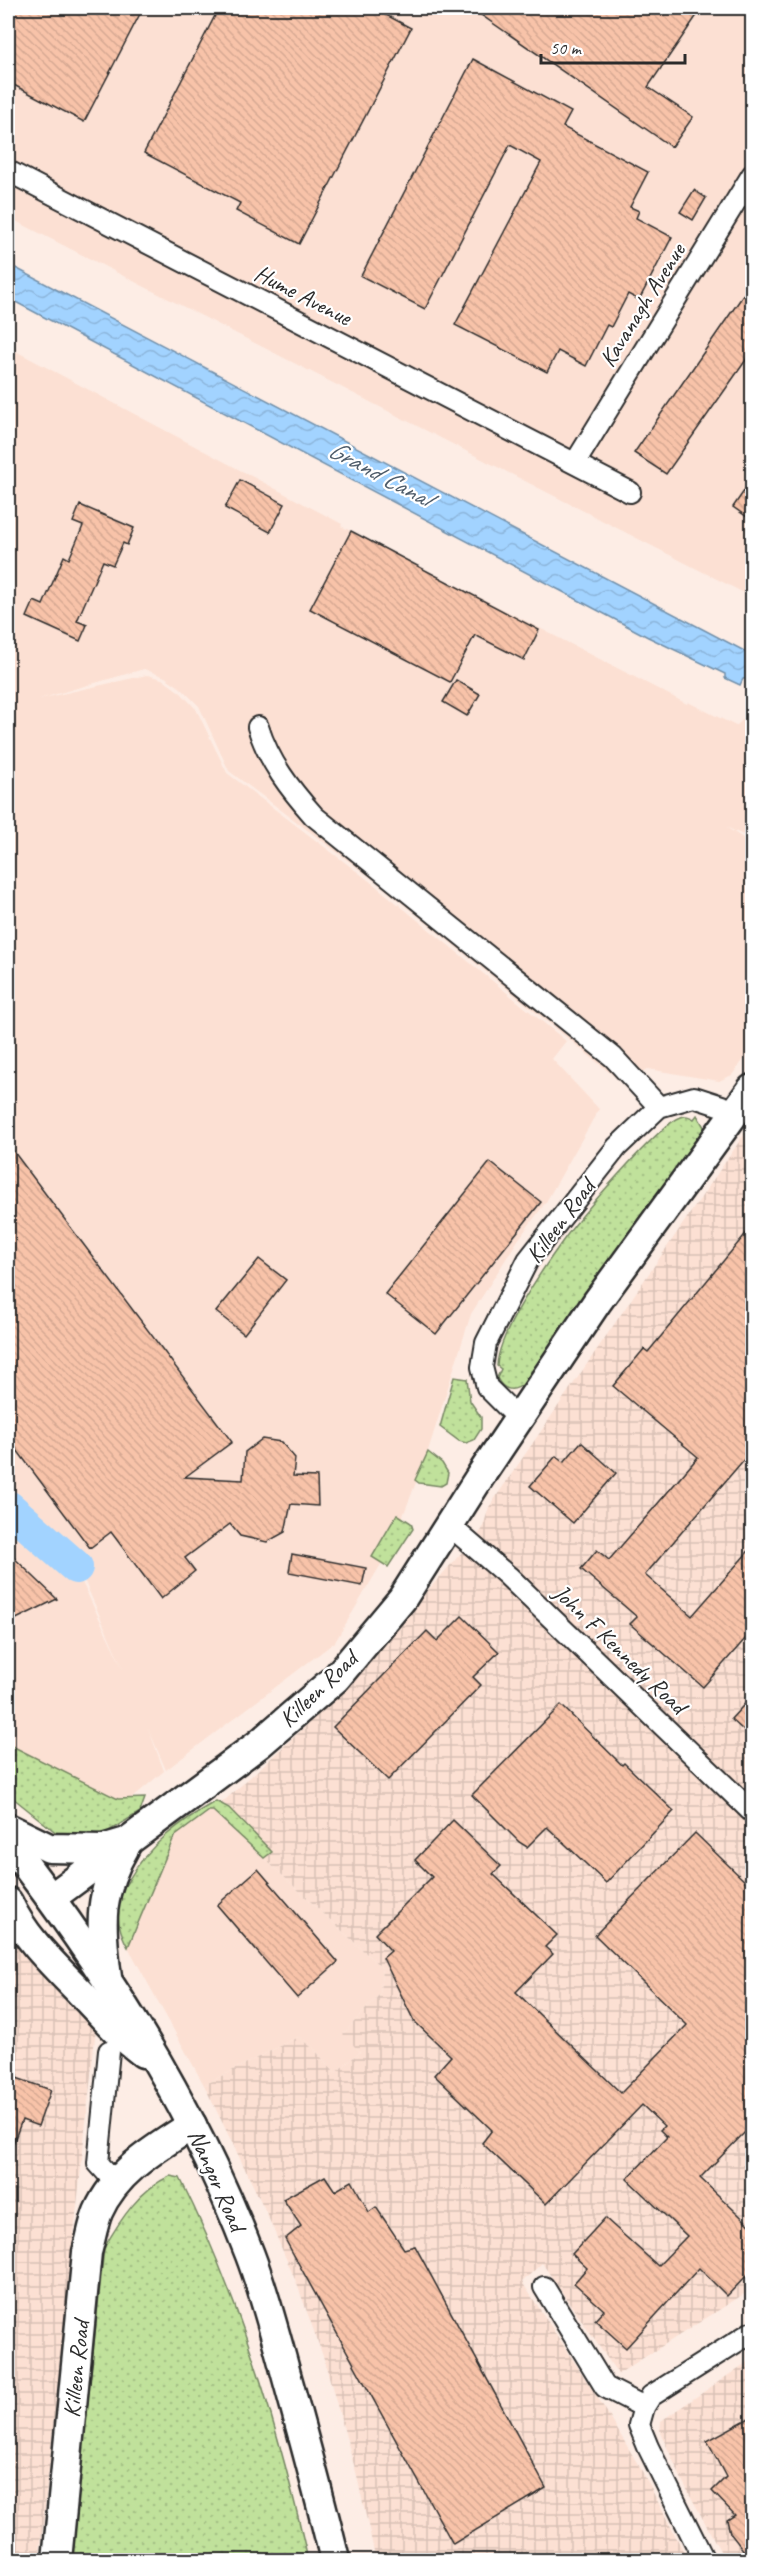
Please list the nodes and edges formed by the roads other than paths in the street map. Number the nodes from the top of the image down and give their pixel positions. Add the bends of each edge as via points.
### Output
1 (8, 171) edge
2 (753, 175) edge
3 (575, 463) junction
4 (630, 492) dead end
5 (258, 727) dead end
6 (745, 1100) edge
7 (659, 1107) junction
8 (518, 1418) junction
9 (450, 1526) junction
10 (753, 1812) edge
11 (8, 1828) edge
12 (129, 1841) junction
13 (8, 1842) edge
14 (51, 1898) junction
15 (8, 1902) edge
16 (108, 1985) junction
17 (109, 2051) dead end
18 (163, 2069) junction
19 (192, 2125) junction
20 (116, 2183) junction
21 (544, 2287) dead end
22 (753, 2332) edge
23 (644, 2407) junction
24 (57, 2560) edge
25 (335, 2560) edge
26 (704, 2560) edge

1 - 3 street, Hume Avenue
2 - 3 street, Kavanagh Avenue
3 - 4 street, Hume Avenue
5 - 7 street via 263,744 288,786 314,816 613,1056
6 - 7 street, Killeen Road via 694,1097
6 - 8 street, Killeen Road via 597,1302
7 - 8 street, Killeen Road via 617,1147 528,1260 486,1343 482,1366 487,1387
8 - 9 street, Killeen Road
9 - 10 street, John F Kennedy Road via 508,1576
9 - 12 street, Killeen Road via 402,1599 336,1678 259,1744
11 - 12 street via 48,1848 103,1849
12 - 14 street, Killeen Road
12 - 16 street via 113,1867 104,1897 102,1940
13 - 14 street, Nangor Road
14 - 16 street, Nangor Road
15 - 18 street via 17,1922 40,1951 116,2033
16 - 18 street, Nangor Road
17 - 20 street via 98,2163
18 - 19 street, Nangor Road
19 - 20 street, Killeen Road via 136,2163
19 - 25 street, Nangor Road via 250,2255 279,2345
20 - 24 street, Killeen Road via 98,2212 87,2252
21 - 23 street via 605,2386
22 - 23 street via 651,2396
23 - 26 street via 639,2425

